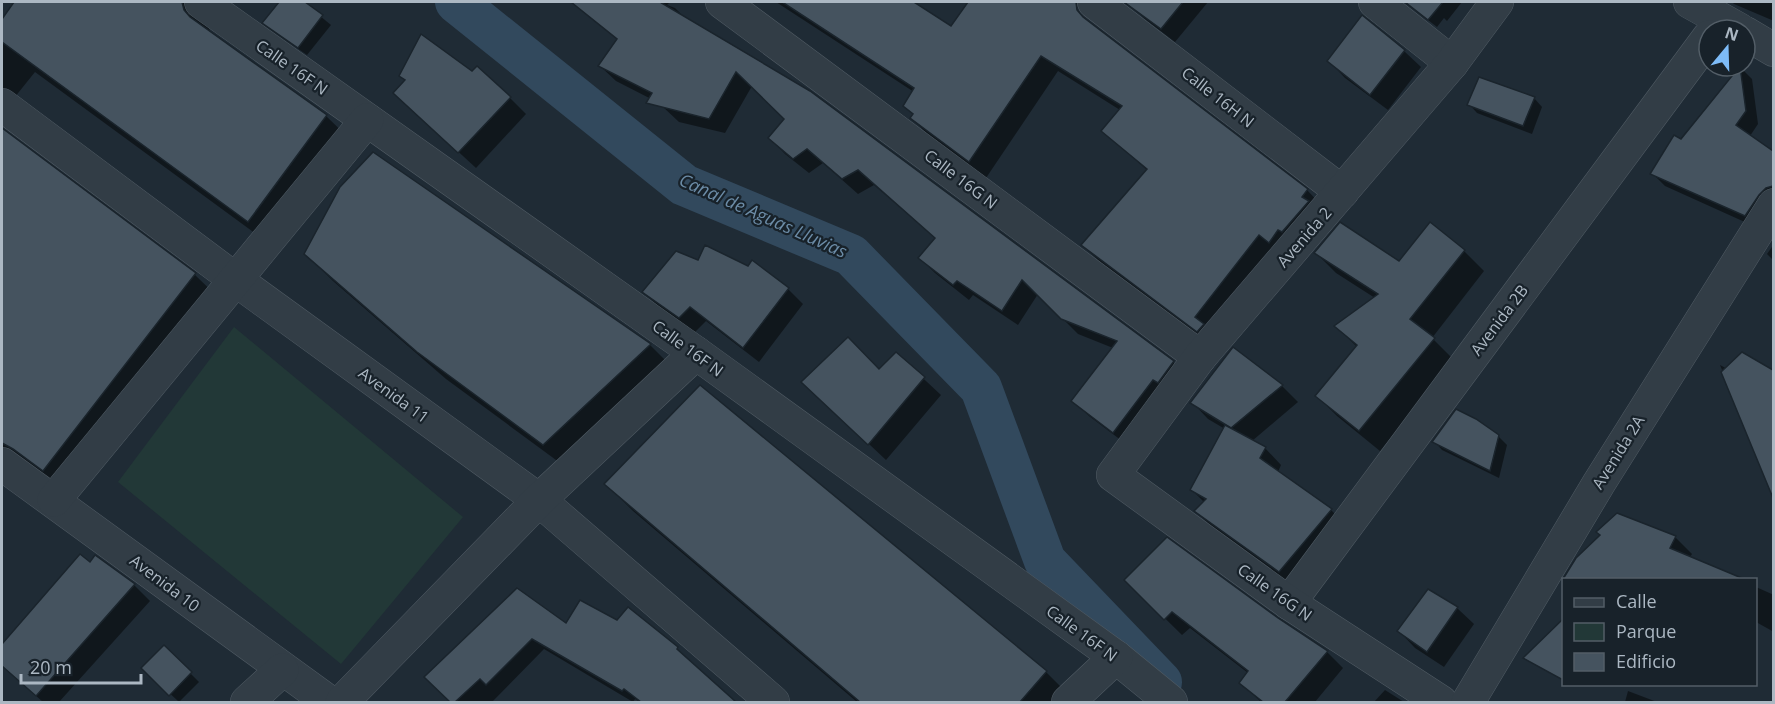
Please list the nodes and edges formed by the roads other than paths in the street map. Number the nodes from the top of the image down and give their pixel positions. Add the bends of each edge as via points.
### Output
1 (201, 2) edge
2 (722, 2) edge
3 (1094, 2) edge
4 (1375, 2) edge
5 (1497, 2) edge
6 (1690, 2) edge
7 (1711, 18) edge
8 (1757, 43) edge
9 (1773, 50) edge
10 (1452, 63) junction
11 (1697, 68) edge
12 (2, 105) edge
13 (367, 120) junction
14 (1342, 192) junction
15 (1773, 205) edge
16 (236, 280) junction
17 (696, 353) junction
18 (1200, 357) junction
19 (2, 464) edge
20 (1113, 476) joint
21 (54, 500) junction
22 (539, 500) junction
23 (1289, 603) junction
24 (1116, 657) junction
25 (282, 670) junction
26 (247, 702) edge
27 (328, 702) edge
28 (342, 702) edge
29 (773, 702) edge
30 (1068, 702) edge
31 (1171, 702) edge
32 (1442, 702) edge
33 (1468, 702) edge

1 - 13 street, Calle 16F N
2 - 18 street, Calle 16G N
3 - 14 street, Calle 16H N
4 - 10 street
5 - 10 street, Avenida 2
6 - 7 street
8 - 9 street
10 - 14 street, Avenida 2
11 - 23 street, Avenida 2B
12 - 16 street, Avenida 11
13 - 16 street
13 - 17 street, Calle 16F N
14 - 18 street, Avenida 2
15 - 33 street, Avenida 2A
16 - 21 street
16 - 22 street, Avenida 11
17 - 22 street
17 - 24 street, Calle 16F N
18 - 20 street, Avenida 2
19 - 21 street, Avenida 10
20 - 23 street, Calle 16G N
21 - 25 street, Avenida 10
22 - 28 street
22 - 29 street, Avenida 11
23 - 32 street, Calle 16G N
24 - 30 street
24 - 31 street, Calle 16F N
25 - 26 street
25 - 27 street, Avenida 10

